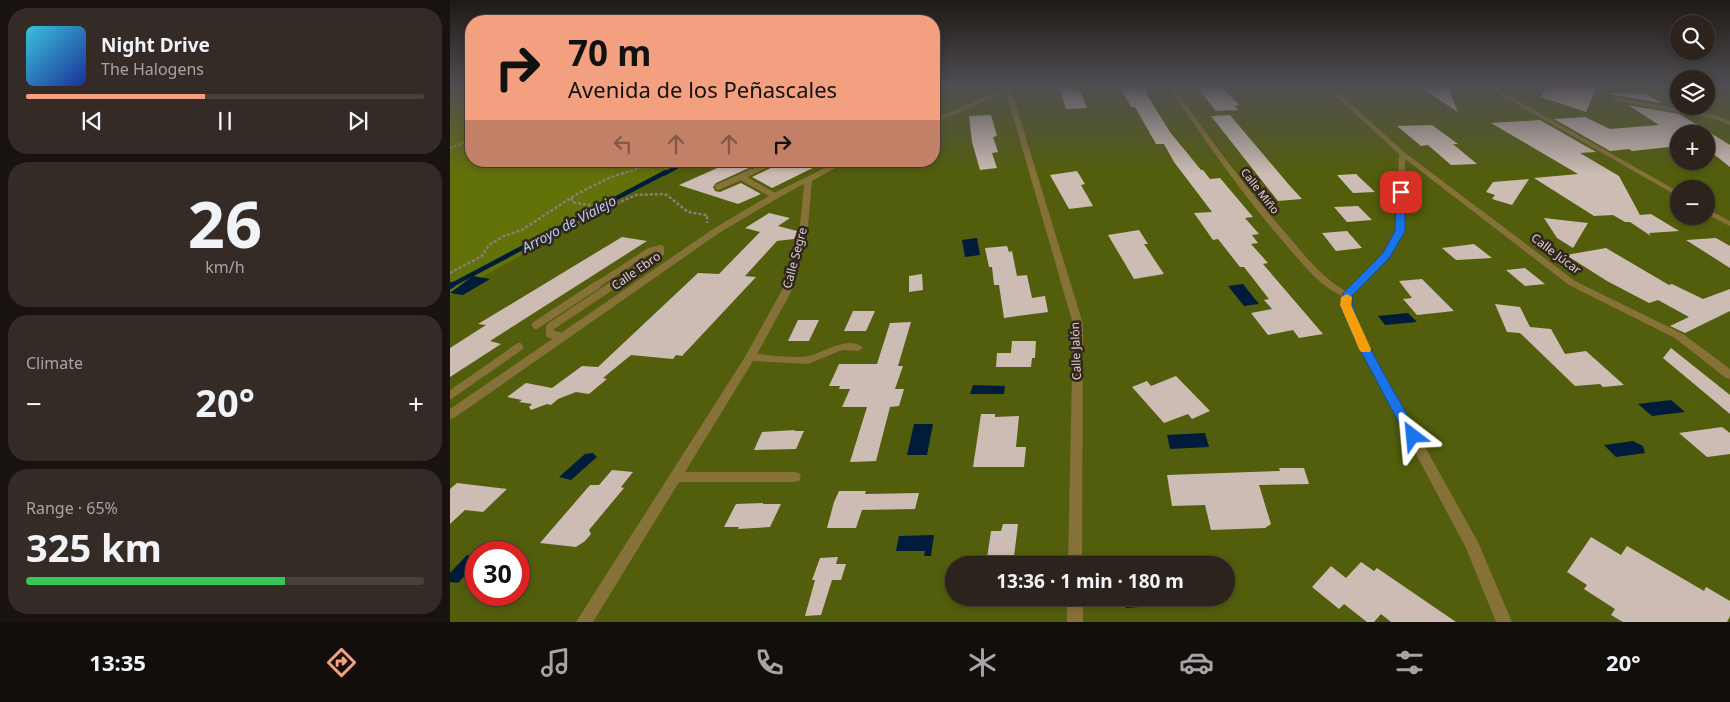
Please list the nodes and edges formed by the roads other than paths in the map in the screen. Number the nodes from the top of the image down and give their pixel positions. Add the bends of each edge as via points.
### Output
1 (1015, 115) edge
2 (1191, 115) edge
3 (1359, 115) edge
4 (1539, 115) edge
5 (1703, 115) edge
6 (1712, 115) edge
7 (1719, 118) junction
8 (1730, 123) edge
9 (1402, 153) junction
10 (762, 167) edge
11 (833, 167) edge
12 (741, 177) junction
13 (808, 180) junction
14 (718, 187) dead end
15 (1670, 190) edge
16 (775, 196) junction
17 (1715, 215) edge
18 (1730, 224) edge
19 (1347, 295) junction
20 (536, 325) dead end
21 (562, 337) junction
22 (519, 348) dead end
23 (858, 348) dead end
24 (750, 357) junction
25 (1730, 374) edge
26 (450, 395) edge
27 (450, 415) edge
28 (674, 476) junction
29 (794, 477) dead end
30 (1075, 556) edge
31 (1075, 606) edge
32 (584, 622) edge
33 (1074, 622) edge
34 (1504, 622) edge

1 - 30 street, Calle Jalón via 1078,324
2 - 19 street, Calle Miño via 1261,212 1323,282
3 - 9 street, Calle Júcar
4 - 15 street
5 - 7 street
6 - 7 street
7 - 8 street
9 - 19 street via 1400,231 1387,254
9 - 25 street, Calle Júcar via 1572,283 1679,336
10 - 12 lane
11 - 13 street, Calle Ebro
12 - 14 lane
12 - 16 lane
13 - 16 street, Calle Ebro
13 - 24 street, Calle Segre via 804,226 787,290
16 - 21 street, Calle Ebro via 721,228
17 - 18 street
19 - 34 street via 1346,305 1362,342 1474,546
20 - 21 lane via 649,251 661,248 661,253 550,327 550,334
21 - 27 street, Calle Ebro
22 - 26 lane
23 - 24 street via 841,347 808,360
24 - 28 street, Calle Segre
28 - 29 street
28 - 32 street, Calle Segre
31 - 33 street

